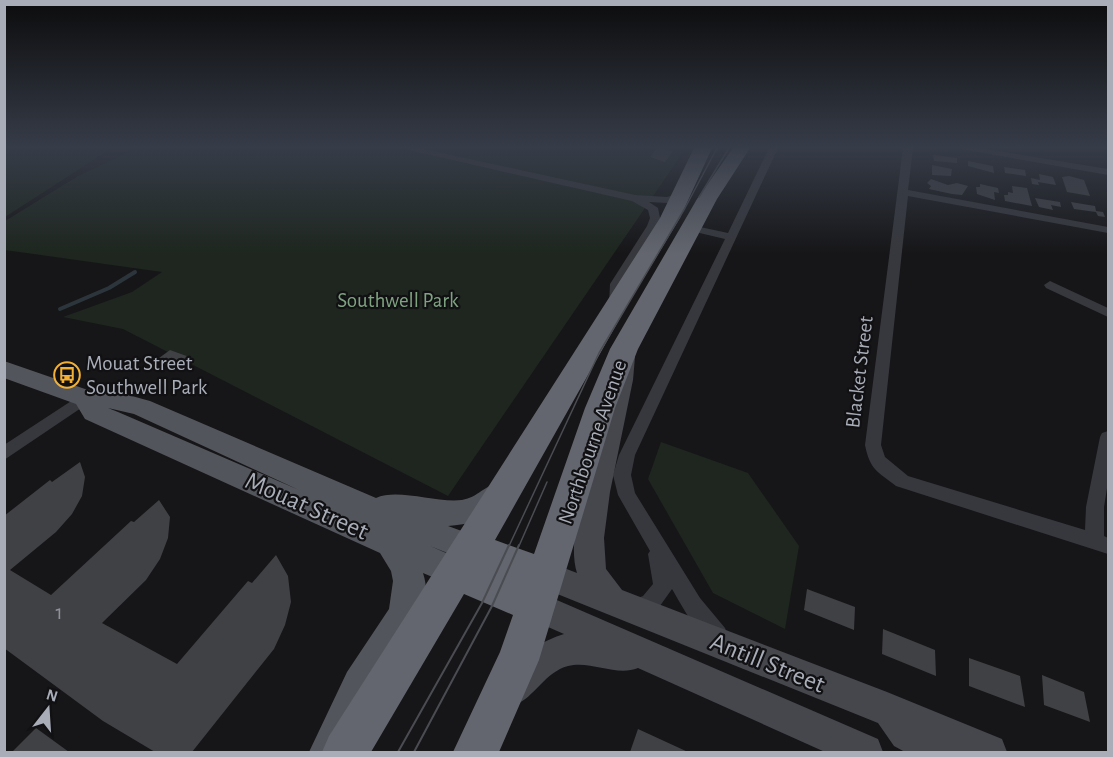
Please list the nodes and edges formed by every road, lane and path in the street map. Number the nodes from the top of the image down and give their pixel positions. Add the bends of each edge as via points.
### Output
1 (567, 183) edge
2 (688, 183) edge
3 (718, 183) edge
4 (757, 183) edge
5 (903, 183) edge
6 (902, 192) junction
7 (683, 195) junction
8 (635, 198) junction
9 (691, 228) junction
10 (1108, 230) edge
11 (732, 237) junction
12 (1050, 285) dead end
13 (616, 304) junction
14 (1108, 313) edge
15 (624, 349) junction
16 (4, 369) edge
17 (85, 398) junction
18 (1108, 437) edge
19 (4, 454) edge
20 (509, 483) junction
21 (355, 502) junction
22 (389, 541) junction
23 (1101, 543) edge
24 (656, 545) junction
25 (463, 560) junction
26 (541, 590) junction
27 (623, 605) junction
28 (726, 645) junction
29 (657, 660) junction
30 (887, 709) junction
31 (485, 735) edge
32 (328, 753) edge
33 (345, 753) edge
34 (865, 753) edge
35 (937, 753) edge
36 (989, 753) edge

1 - 8 street
2 - 7 highway, Northbourne Avenue
3 - 9 highway, Northbourne Avenue
4 - 11 street, Northbourne Avenue
5 - 6 street, Blacket Street
6 - 10 street
6 - 23 street, Blacket Street via 873,446 877,461 902,481
7 - 8 street via 668,200
7 - 13 highway, Northbourne Avenue
8 - 13 street, Northbourne Avenue via 651,206 654,224 616,284
9 - 11 street
9 - 15 highway, Northbourne Avenue
11 - 24 street, Northbourne Avenue via 624,466 627,495
12 - 14 street
13 - 20 highway, Northbourne Avenue
15 - 26 highway, Northbourne Avenue via 600,408
15 - 27 main road via 622,392 598,478 591,522 590,567 597,583
16 - 17 main road, Mouat Street
17 - 19 street
17 - 21 main road, Mouat Street via 111,399 141,407
17 - 22 main road, Mouat Street via 94,412
18 - 23 street via 1095,507
20 - 21 main road via 483,508 454,513
20 - 25 highway, Northbourne Avenue
21 - 25 main road, Mouat Street
22 - 25 main road, Mouat Street
22 - 32 main road via 406,568 409,604 360,685
24 - 27 street, Northbourne Avenue via 663,587 650,603
24 - 28 street, Northbourne Avenue via 703,620
25 - 26 highway, Mouat Street
25 - 33 highway, Northbourne Avenue
26 - 27 main road, Antill Street
26 - 29 main road, Antill Street
26 - 31 highway, Northbourne Avenue via 518,660
27 - 28 main road, Antill Street
28 - 30 main road, Antill Street
29 - 31 main road via 579,647 561,651 531,671
29 - 34 main road, Antill Street
30 - 35 main road via 907,733
30 - 36 main road, Antill Street

